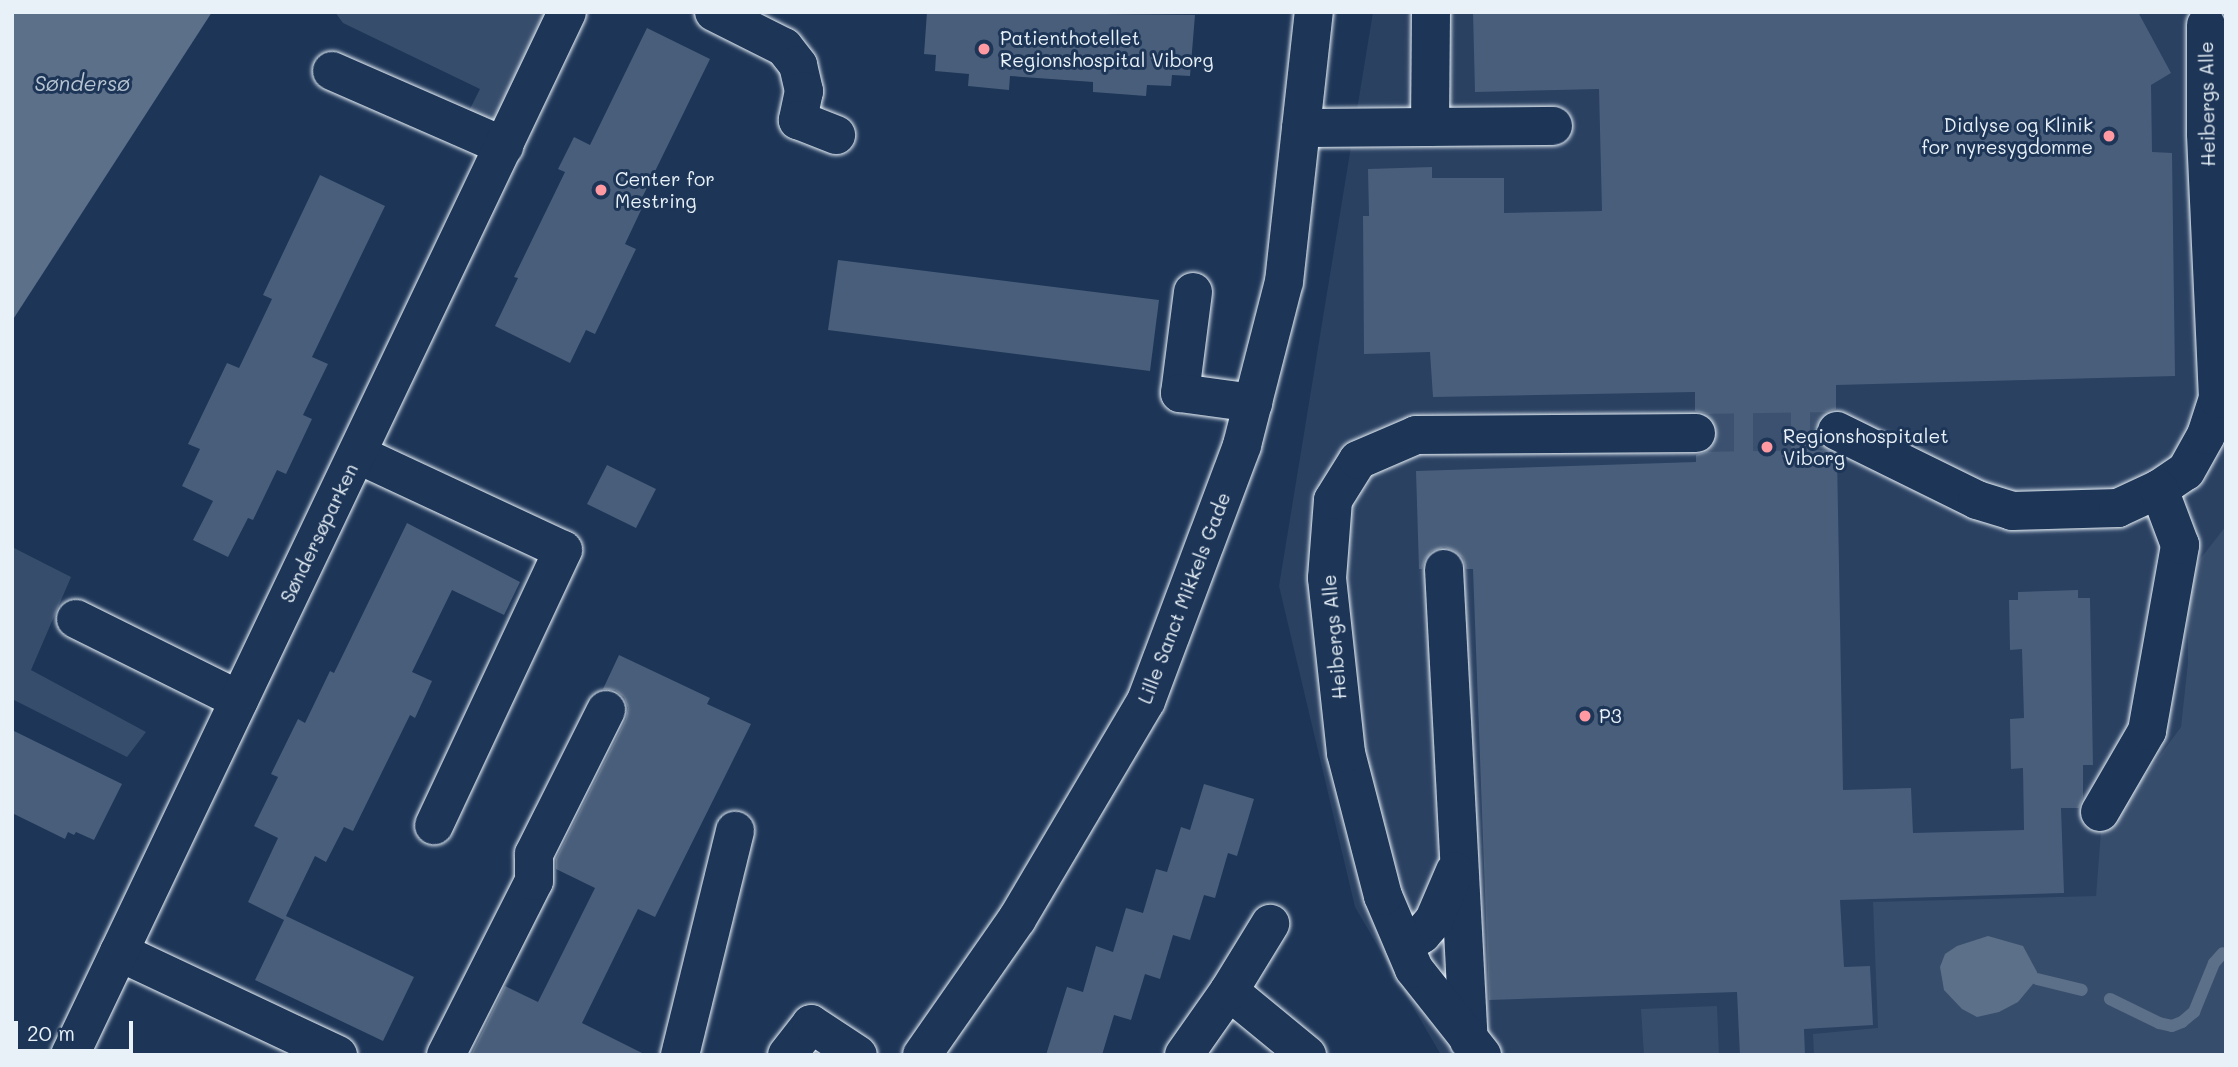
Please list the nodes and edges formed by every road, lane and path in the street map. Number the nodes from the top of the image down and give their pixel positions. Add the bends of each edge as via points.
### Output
1 (568, 12) edge
2 (714, 12) edge
3 (1314, 12) edge
4 (1431, 12) edge
5 (2209, 20) edge
6 (332, 71) dead end
7 (1430, 127) junction
8 (1553, 127) dead end
9 (1301, 128) junction
10 (2216, 133) edge
11 (836, 135) dead end
12 (504, 146) junction
13 (1193, 292) dead end
14 (2222, 398) edge
15 (1253, 403) junction
16 (1837, 431) tunnel mouth
17 (1696, 433) tunnel mouth
18 (357, 454) junction
19 (2159, 489) junction
20 (1444, 569) dead end
21 (76, 619) dead end
22 (239, 700) junction
23 (606, 710) dead end
24 (2100, 812) dead end
25 (433, 825) dead end
26 (735, 831) dead end
27 (1459, 863) junction
28 (1270, 924) dead end
29 (1404, 945) junction
30 (119, 952) junction
31 (1229, 990) junction
32 (1475, 1047) edge
33 (76, 1053) edge
34 (338, 1055) edge
35 (446, 1055) edge
36 (680, 1055) edge
37 (787, 1055) edge
38 (858, 1055) edge
39 (922, 1055) edge
40 (1184, 1055) edge
41 (1307, 1055) edge

1 - 12 street, Søndersøparken
2 - 11 street via 784,47 798,65 804,91 798,120
3 - 9 street, Lille Sanct Mikkels Gade
4 - 7 street
5 - 10 street, Heibergs Alle
6 - 12 street
7 - 8 street
7 - 9 street
9 - 15 street, Lille Sanct Mikkels Gade via 1284,282
10 - 14 street, Heibergs Alle
12 - 18 street, Søndersøparken
13 - 15 street via 1180,393
14 - 19 street, Heibergs Alle via 2186,471
15 - 39 street, Lille Sanct Mikkels Gade via 1242,445 1146,701 1017,919
16 - 19 street, Heibergs Alle via 1978,500 2012,511 2118,508
17 - 29 street, Heibergs Alle via 1416,435 1358,460 1333,500 1326,578 1346,754 1383,896
18 - 22 street, Søndersøparken
18 - 25 street via 563,550
19 - 24 street via 2180,545 2147,731
20 - 27 street, Heibergs Alle
21 - 22 street
22 - 30 street, Søndersøparken
23 - 35 street via 534,854 534,881
26 - 36 street
27 - 29 street, Heibergs Alle via 1434,920
27 - 32 street, Heibergs Alle
28 - 31 street
29 - 32 street, Heibergs Alle via 1414,969
30 - 33 street, Søndersøparken
30 - 34 street
31 - 40 street
31 - 41 street
37 - 38 street via 811,1024

